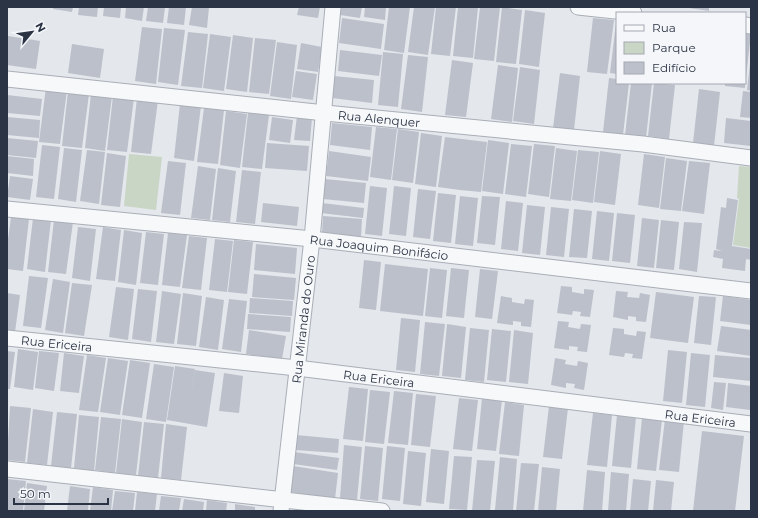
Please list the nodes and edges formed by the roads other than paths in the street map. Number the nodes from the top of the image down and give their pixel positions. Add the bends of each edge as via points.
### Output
1 (333, 7) edge
2 (578, 7) edge
3 (625, 12) edge
4 (7, 79) edge
5 (325, 113) junction
6 (751, 158) edge
7 (7, 209) edge
8 (312, 239) junction
9 (751, 291) edge
10 (7, 338) edge
11 (297, 368) junction
12 (751, 424) edge
13 (7, 469) edge
14 (281, 505) edge
15 (382, 511) edge

1 - 5 street, Rua Miranda do Ouro
2 - 3 street
4 - 5 street, Rua Alenquer
5 - 6 street, Rua Alenquer via 643,144
5 - 8 street, Rua Miranda do Ouro
7 - 8 street, Rua Joaquim Bonifácio
8 - 9 street, Rua Joaquim Bonifácio
8 - 11 street, Rua Miranda do Ouro
10 - 11 street, Rua Ericeira
11 - 12 street, Rua Ericeira
11 - 14 street, Rua Miranda do Ouro
13 - 14 street
14 - 15 street

